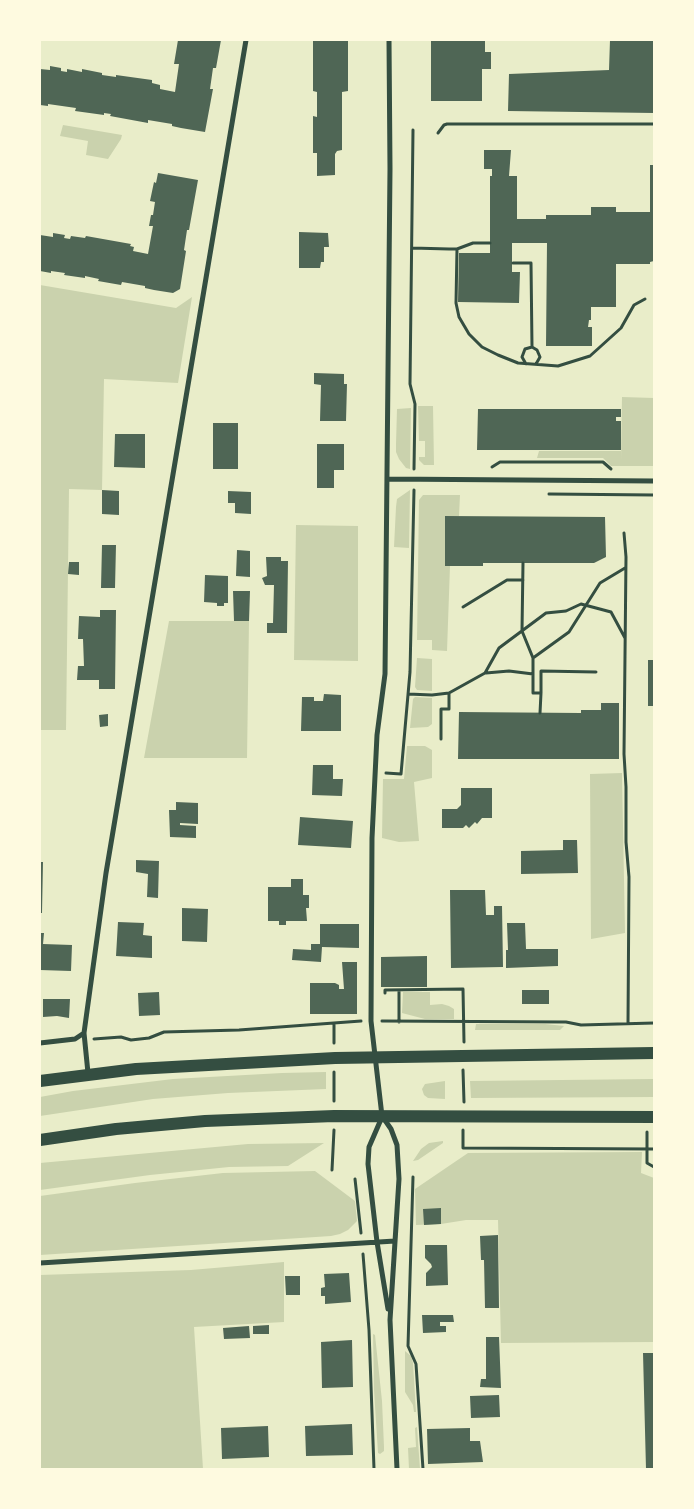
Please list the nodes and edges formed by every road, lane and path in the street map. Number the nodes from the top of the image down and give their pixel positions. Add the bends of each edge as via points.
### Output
1 (246, 40) edge
2 (389, 40) edge
3 (654, 124) edge
4 (438, 133) dead end
5 (490, 243) dead end
6 (412, 248) dead end
7 (457, 249) junction
8 (513, 263) dead end
9 (645, 299) dead end
10 (532, 347) junction
11 (526, 364) junction
12 (536, 364) junction
13 (414, 467) dead end
14 (422, 468) dead end
15 (490, 468) dead end
16 (612, 470) dead end
17 (387, 479) junction
18 (654, 480) edge
19 (624, 533) dead end
20 (523, 563) dead end
21 (626, 568) junction
22 (523, 580) junction
23 (586, 604) junction
24 (463, 607) dead end
25 (522, 631) junction
26 (625, 639) junction
27 (533, 658) junction
28 (596, 672) dead end
29 (486, 673) junction
30 (533, 674) junction
31 (449, 693) junction
32 (541, 693) junction
33 (408, 694) dead end
34 (540, 713) dead end
35 (440, 739) dead end
36 (400, 990) junction
37 (384, 998) dead end
38 (384, 1014) dead end
39 (384, 1022) dead end
40 (399, 1022) dead end
41 (334, 1024) dead end
42 (628, 1024) dead end
43 (84, 1033) junction
44 (40, 1043) edge
45 (654, 1053) edge
46 (463, 1056) junction
47 (376, 1057) junction
48 (334, 1058) junction
49 (88, 1074) junction
50 (40, 1081) edge
51 (334, 1116) junction
52 (382, 1116) junction
53 (464, 1116) junction
54 (650, 1117) edge
55 (40, 1140) edge
56 (654, 1149) edge
57 (647, 1150) junction
58 (654, 1168) edge
59 (332, 1170) dead end
60 (413, 1178) dead end
61 (355, 1179) dead end
62 (395, 1241) junction
63 (377, 1242) junction
64 (362, 1243) junction
65 (40, 1263) edge
66 (390, 1320) junction
67 (374, 1469) edge
68 (396, 1469) edge
69 (423, 1469) edge

1 - 43 street via 106,873
2 - 17 street
3 - 4 path via 447,124
5 - 7 path via 473,243
6 - 7 path
7 - 11 path via 456,303 459,317 469,334 482,347
8 - 10 path via 531,263
9 - 12 path via 634,305 621,328 590,356 558,366
10 - 11 path via 525,349 522,356
10 - 12 path via 540,356
11 - 12 path
13 - 14 path
15 - 16 path via 500,462 603,462
17 - 18 street
17 - 47 street via 385,674 377,735 372,838 371,1021
19 - 21 path
20 - 22 path
21 - 23 path via 600,583
21 - 26 path
22 - 24 path via 507,580
22 - 25 path
23 - 25 path via 546,613
23 - 26 path via 611,612
23 - 27 path via 569,632
25 - 27 path
25 - 29 path via 499,648
26 - 42 path
27 - 30 path
28 - 32 path via 542,671
29 - 30 path
29 - 31 path
30 - 32 path via 533,693
31 - 33 path
31 - 35 path via 449,709 441,708
32 - 34 path
36 - 37 path via 385,990
36 - 40 path
36 - 46 path via 463,990
38 - 39 path
41 - 48 path
43 - 44 street via 75,1039
43 - 49 street
45 - 46 main road
46 - 47 main road
46 - 53 path
47 - 48 main road
47 - 52 street
48 - 49 main road
48 - 51 path
49 - 50 main road
51 - 52 main road
51 - 55 main road via 205,1121
51 - 59 path
52 - 53 main road
52 - 62 street via 397,1145 399,1179
52 - 63 street via 369,1147 368,1164
53 - 54 main road
53 - 57 path via 463,1148
54 - 57 path
56 - 57 path
57 - 58 path via 647,1163
60 - 69 path via 408,1346 416,1364
61 - 64 path
62 - 63 street
62 - 66 street
63 - 64 street
63 - 66 street
64 - 65 street
64 - 67 path
66 - 68 street

